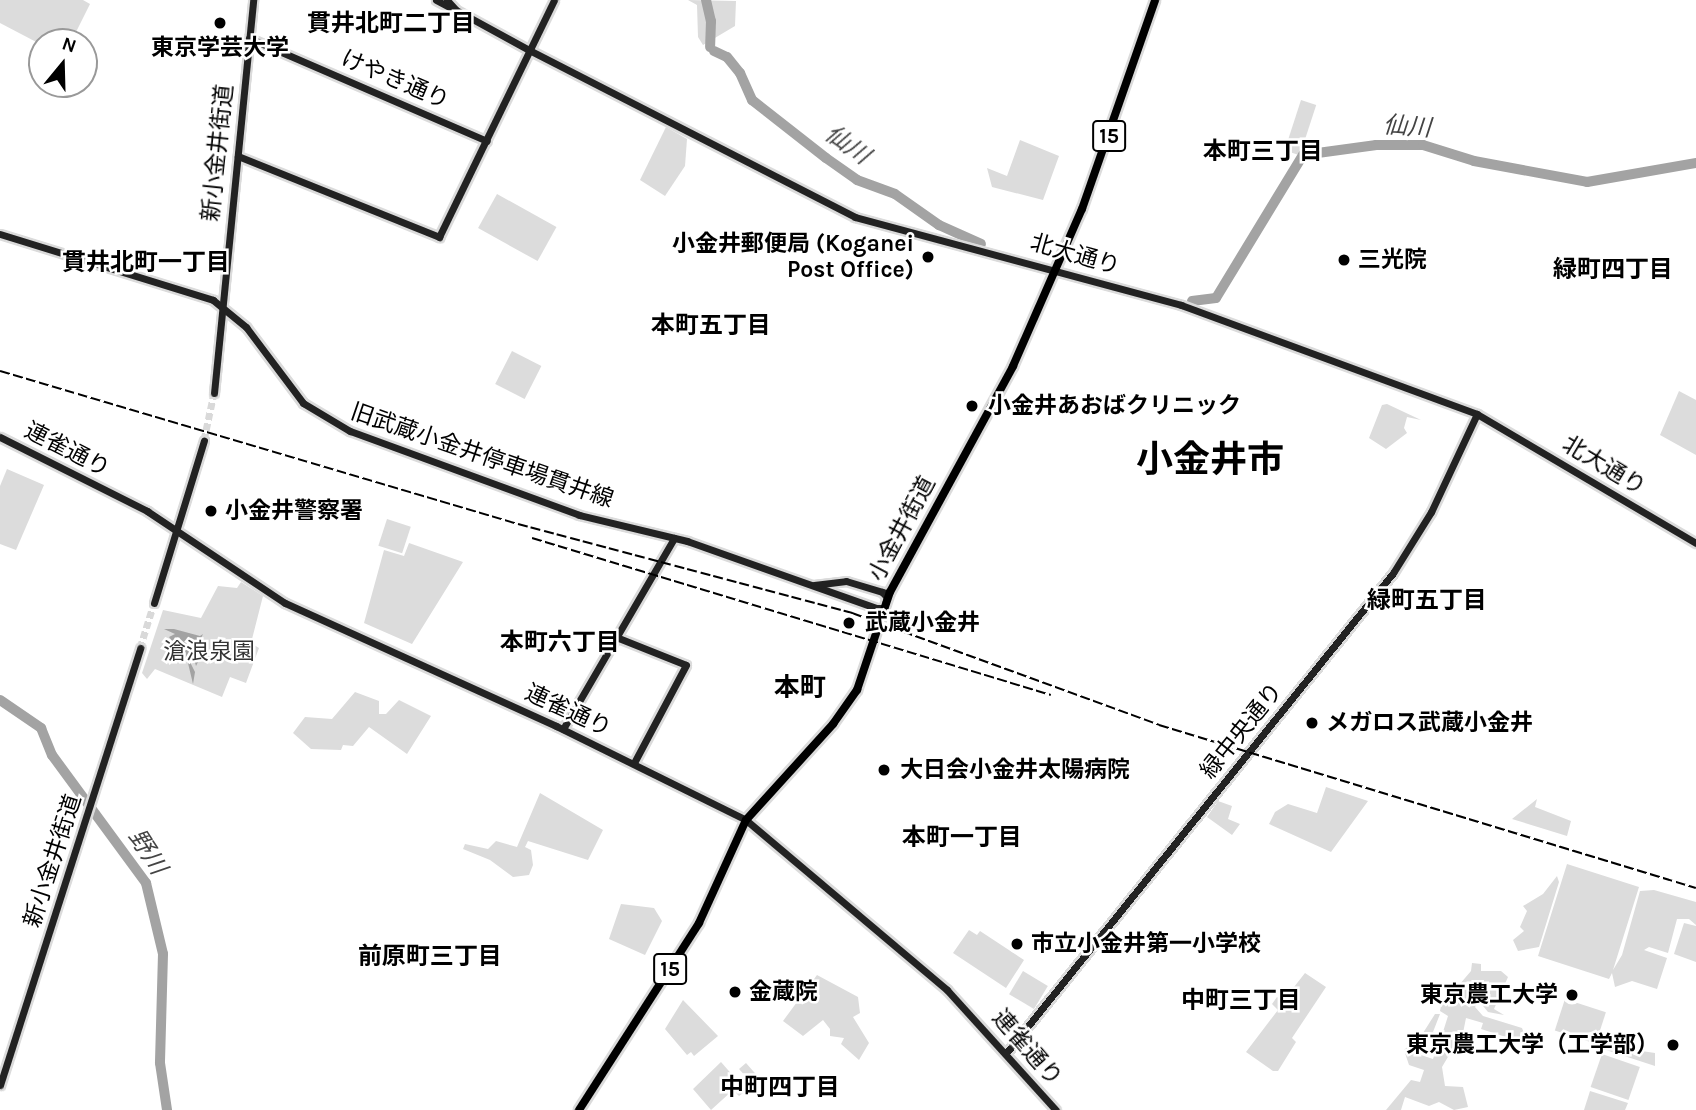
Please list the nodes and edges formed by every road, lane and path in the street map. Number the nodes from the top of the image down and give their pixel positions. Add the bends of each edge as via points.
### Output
1 (253, 0) edge
2 (436, 0) edge
3 (447, 0) edge
4 (554, 0) edge
5 (1155, 0) edge
6 (456, 10) junction
7 (250, 38) junction
8 (529, 50) junction
9 (487, 141) junction
10 (238, 156) junction
11 (0, 234) edge
12 (1055, 269) junction
13 (222, 306) junction
14 (214, 393) tunnel mouth
15 (1477, 414) junction
16 (0, 436) edge
17 (204, 440) tunnel mouth
18 (177, 531) junction
19 (674, 538) junction
20 (1696, 543) edge
21 (814, 585) junction
22 (886, 592) junction
23 (154, 603) tunnel mouth
24 (884, 608) junction
25 (616, 637) junction
26 (140, 648) tunnel mouth
27 (563, 729) junction
28 (634, 763) junction
29 (746, 820) junction
30 (1007, 1052) junction
31 (0, 1085) edge
32 (579, 1110) edge
33 (1056, 1110) edge

1 - 7 street, 新小金井街道
2 - 6 street
3 - 6 street, 北大通り
4 - 8 street
5 - 12 main road, 小金井街道 / 15 via 1092,184
6 - 8 street, 北大通り
7 - 9 street, けやき通り
7 - 10 street, 新小金井街道
8 - 9 street
8 - 12 street, 北大通り via 871,223
9 - 10 street via 439,237
10 - 13 street, 新小金井街道
11 - 13 street, 旧武蔵小金井停車場貫井線 via 186,290
12 - 15 street, 北大通り via 1181,305
12 - 22 main road, 小金井街道 / 15 via 1013,366
13 - 14 street, 新小金井街道
13 - 19 street, 旧武蔵小金井停車場貫井線 via 246,327 294,393 330,422 579,515
15 - 20 street, 北大通り
15 - 30 street, 緑中央通り via 1426,520 1393,573
16 - 18 street, 連雀通り
17 - 18 street
18 - 23 street
18 - 27 street, 連雀通り via 285,603
19 - 21 street, 旧武蔵小金井停車場貫井線
19 - 25 street
21 - 22 street via 846,581
21 - 24 street, 旧武蔵小金井停車場貫井線
22 - 24 main road, 小金井街道 / 15
24 - 29 main road, 小金井街道 / 15 via 851,700
25 - 27 street
25 - 28 street via 686,665
26 - 31 street, 新小金井街道
27 - 28 street, 連雀通り
28 - 29 street, 連雀通り
29 - 30 street, 連雀通り via 937,981
29 - 32 main road, 小金井街道 / 15 via 709,907
30 - 33 street, 連雀通り

